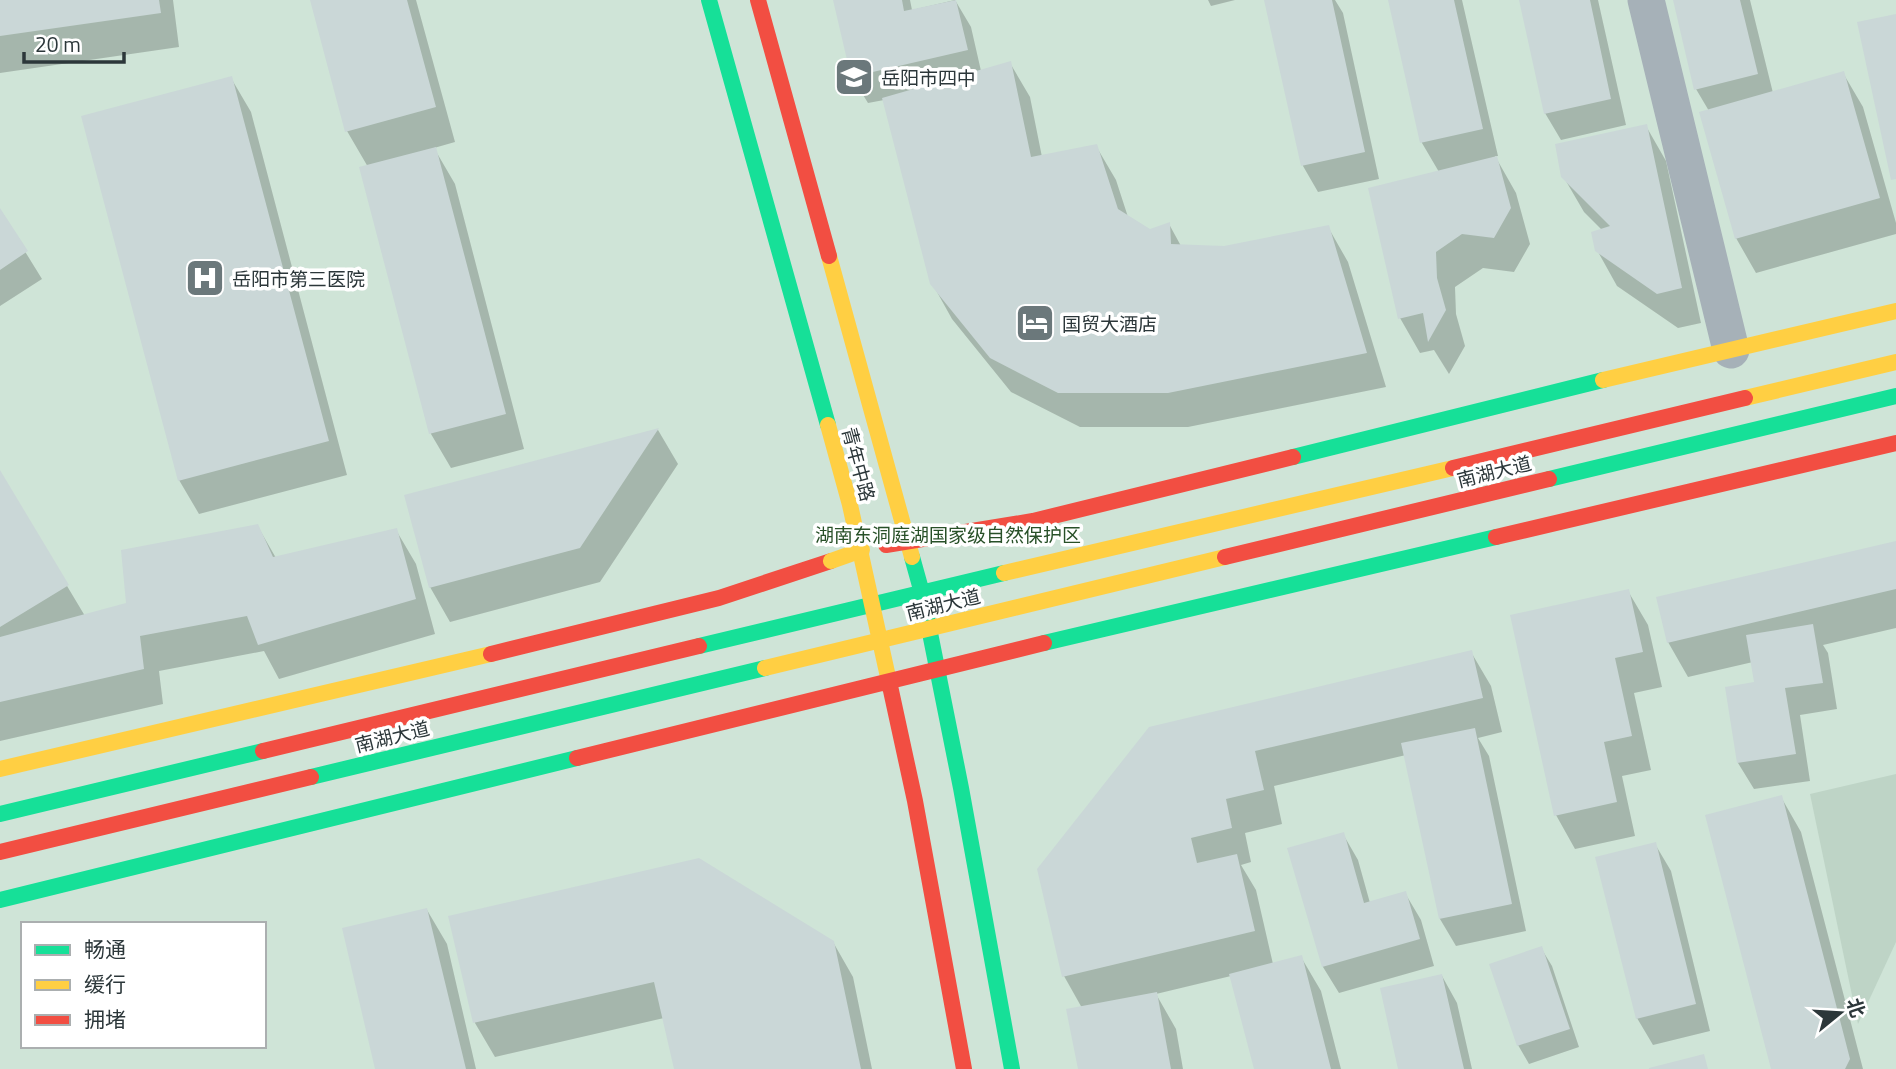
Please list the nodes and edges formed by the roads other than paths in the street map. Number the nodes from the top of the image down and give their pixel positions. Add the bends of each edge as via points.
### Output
1 (709, 0) edge
2 (758, 0) edge
3 (1646, 0) edge
4 (1896, 311) edge
5 (1731, 350) junction
6 (1896, 362) edge
7 (1896, 396) edge
8 (1896, 443) edge
9 (909, 541) junction
10 (922, 593) junction
11 (872, 605) junction
12 (929, 628) junction
13 (880, 640) junction
14 (937, 670) junction
15 (889, 681) junction
16 (0, 769) edge
17 (0, 814) edge
18 (0, 852) edge
19 (0, 900) edge
20 (964, 1069) edge
21 (1012, 1069) edge

1 - 11 main road, 青年中路 via 850,505
2 - 9 main road, 青年中路
3 - 5 street
4 - 5 main road
5 - 9 main road via 1033,521
6 - 10 main road, 南湖大道
7 - 12 main road, 南湖大道
8 - 14 main road
9 - 10 main road, 青年中路
9 - 16 main road, bridge via 862,550 706,601 348,690
10 - 11 main road, 南湖大道
10 - 12 main road, 青年中路
11 - 13 main road, 青年中路
11 - 17 main road, 南湖大道
12 - 13 main road, 南湖大道
12 - 14 main road, 青年中路
13 - 15 main road, 青年中路
13 - 18 main road, 南湖大道
14 - 15 main road
14 - 21 main road, 青年中路
15 - 19 main road
15 - 20 main road, 青年中路

